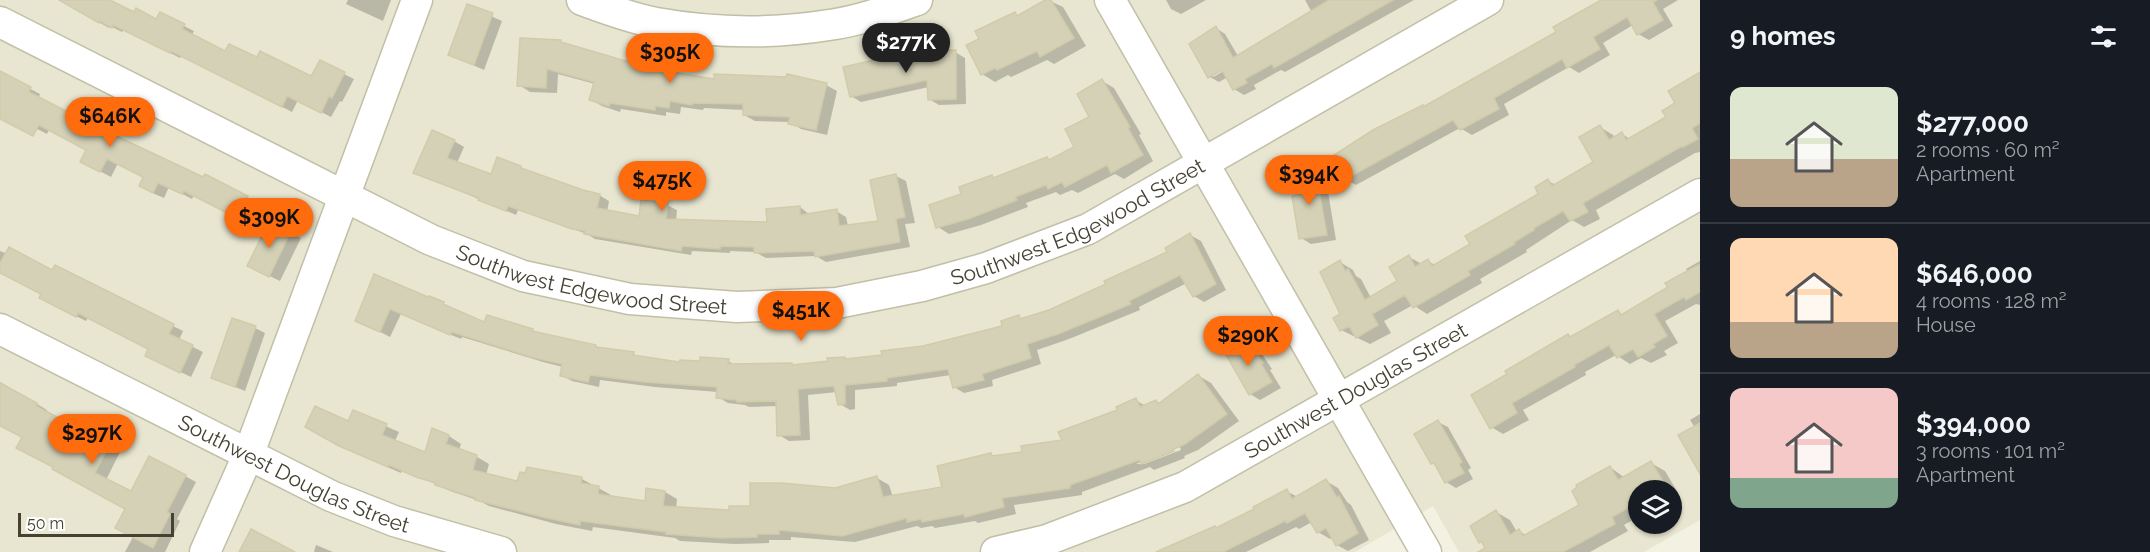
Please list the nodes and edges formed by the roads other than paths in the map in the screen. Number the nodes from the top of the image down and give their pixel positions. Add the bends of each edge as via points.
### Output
1 (417, 0) edge
2 (582, 0) edge
3 (917, 0) edge
4 (1110, 0) edge
5 (1488, 0) edge
6 (0, 22) edge
7 (1204, 163) junction
8 (1700, 194) edge
9 (344, 195) junction
10 (0, 329) edge
11 (1338, 400) junction
12 (249, 453) junction
13 (206, 552) edge
14 (501, 552) edge
15 (996, 552) edge
16 (1426, 552) edge

1 - 9 street
2 - 3 street via 656,23 758,32 830,25
4 - 7 street
5 - 7 street, Southwest Edgewood Street
6 - 9 street, Southwest Edgewood Street
7 - 9 street, Southwest Edgewood Street via 1088,230 986,268 837,303 737,307 630,299 523,276 431,240
7 - 11 street
8 - 11 street, Southwest Douglas Street
9 - 12 street
10 - 12 street, Southwest Douglas Street
11 - 15 street, Southwest Douglas Street via 1185,487 1047,540
11 - 16 street
12 - 13 street
12 - 14 street, Southwest Douglas Street via 332,496 394,521

